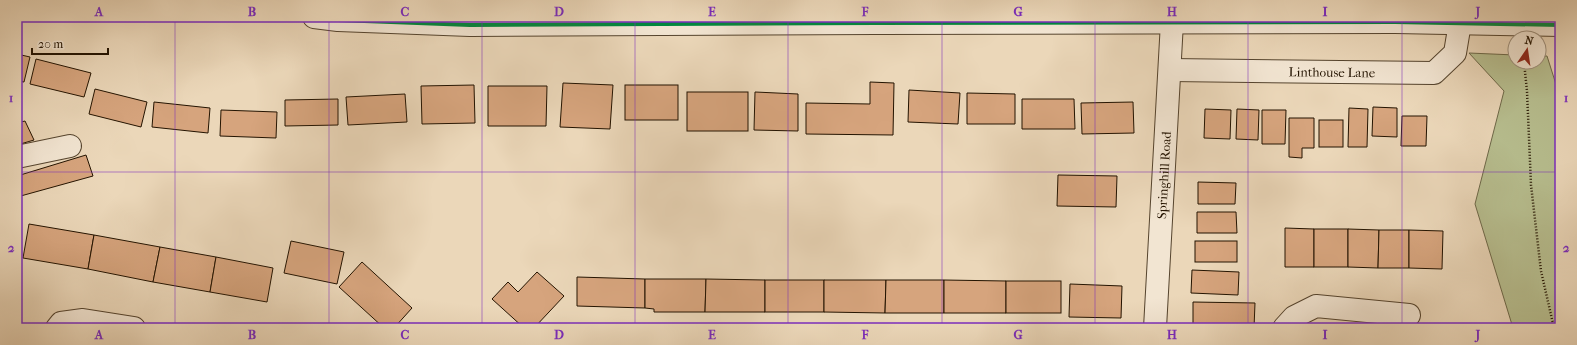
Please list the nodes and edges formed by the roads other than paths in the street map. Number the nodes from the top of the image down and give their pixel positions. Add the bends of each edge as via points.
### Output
1 (314, 17) edge
2 (1172, 22) junction
3 (1460, 23) junction
4 (1560, 25) edge
5 (1170, 70) junction
6 (70, 146) dead end
7 (17, 157) edge
8 (1409, 315) dead end
9 (57, 328) edge
10 (134, 328) edge
11 (1155, 328) edge
12 (1284, 328) edge

1 - 2 street via 470,25
2 - 3 street
2 - 5 street, Springhill Road
3 - 4 street
3 - 5 street, Linthouse Lane via 1455,53 1434,73
5 - 11 street, Springhill Road
6 - 7 street
8 - 12 street via 1316,306 1294,317
9 - 10 street via 61,323 83,320

